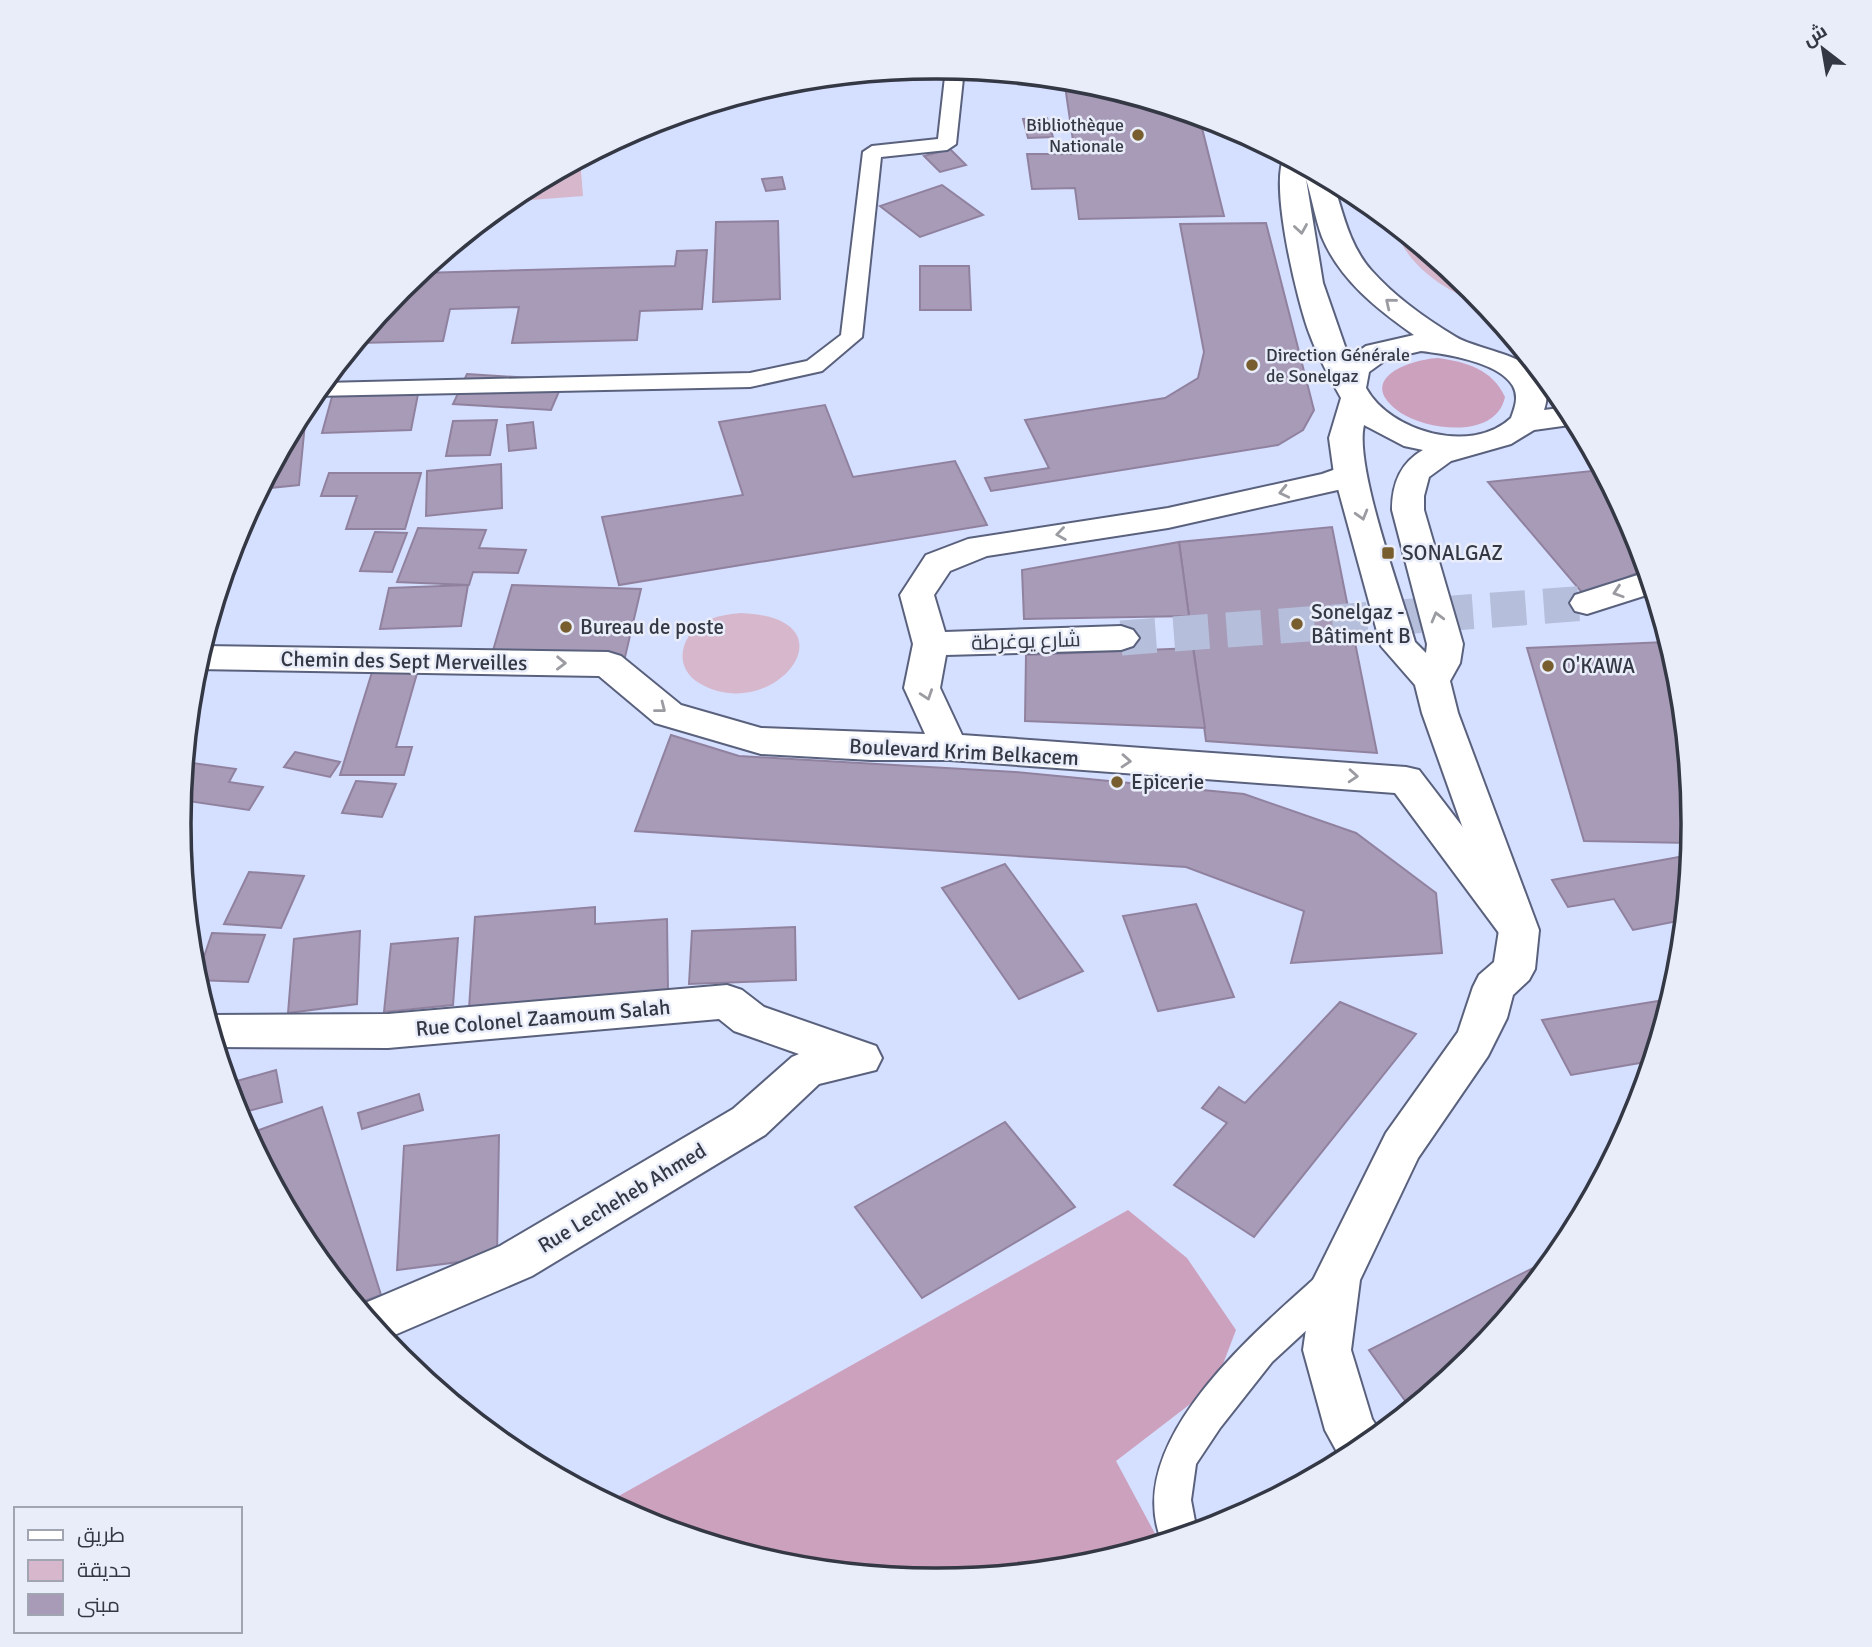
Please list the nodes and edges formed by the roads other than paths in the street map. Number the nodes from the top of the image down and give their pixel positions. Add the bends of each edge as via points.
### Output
1 (955, 79) edge
2 (1293, 171) edge
3 (1321, 187) edge
4 (1445, 343) junction
5 (1487, 354) junction
6 (1515, 355) edge
7 (331, 390) edge
8 (1352, 394) junction
9 (1560, 418) edge
10 (1524, 422) junction
11 (1464, 445) junction
12 (1350, 474) junction
13 (1641, 585) edge
14 (1587, 603) tunnel mouth
15 (1121, 638) tunnel mouth
16 (931, 645) junction
17 (211, 658) edge
18 (608, 664) joint
19 (1432, 681) junction
20 (949, 747) junction
21 (1519, 930) junction
22 (221, 1030) edge
23 (861, 1058) joint
24 (1337, 1280) junction
25 (380, 1319) edge
26 (1356, 1439) edge
27 (1177, 1528) edge

1 - 7 lane via 947,144 872,152 851,337 814,366 750,380
2 -> 8 main road via 1312,304
4 -> 3 main road via 1376,290 1350,262 1339,244
4 - 5 main road
4 - 8 main road via 1409,343 1377,351 1353,372
5 - 6 main road
5 - 10 main road via 1508,365 1531,393 1531,408
8 - 11 main road via 1371,419 1397,434 1430,443
8 - 12 main road via 1345,439
9 - 10 main road
10 - 11 main road via 1500,438
19 -> 11 main road via 1445,644 1407,492 1412,476 1426,462
12 -> 16 main road via 1168,518 980,545 938,564 917,595
12 -> 19 main road via 1399,646
13 -> 14 main road
15 - 16 main road, شارع يوغرطة
16 -> 20 main road via 922,688
17 -> 18 main road, Chemin des Sept Merveilles
18 -> 20 main road, Boulevard Krim Belkacem via 668,714 761,741
19 - 21 main road
20 -> 21 main road, Boulevard Krim Belkacem via 1406,780
21 - 24 main road via 1514,969 1494,988 1473,1044 1402,1146
22 - 23 main road, Rue Colonel Zaamoum Salah via 388,1031 727,1002 749,1019
23 - 25 main road, Rue Lecheheb Ahmed via 807,1069 748,1122 516,1261
24 - 26 main road via 1327,1350
24 - 27 lane via 1260,1351 1179,1458 1172,1500

